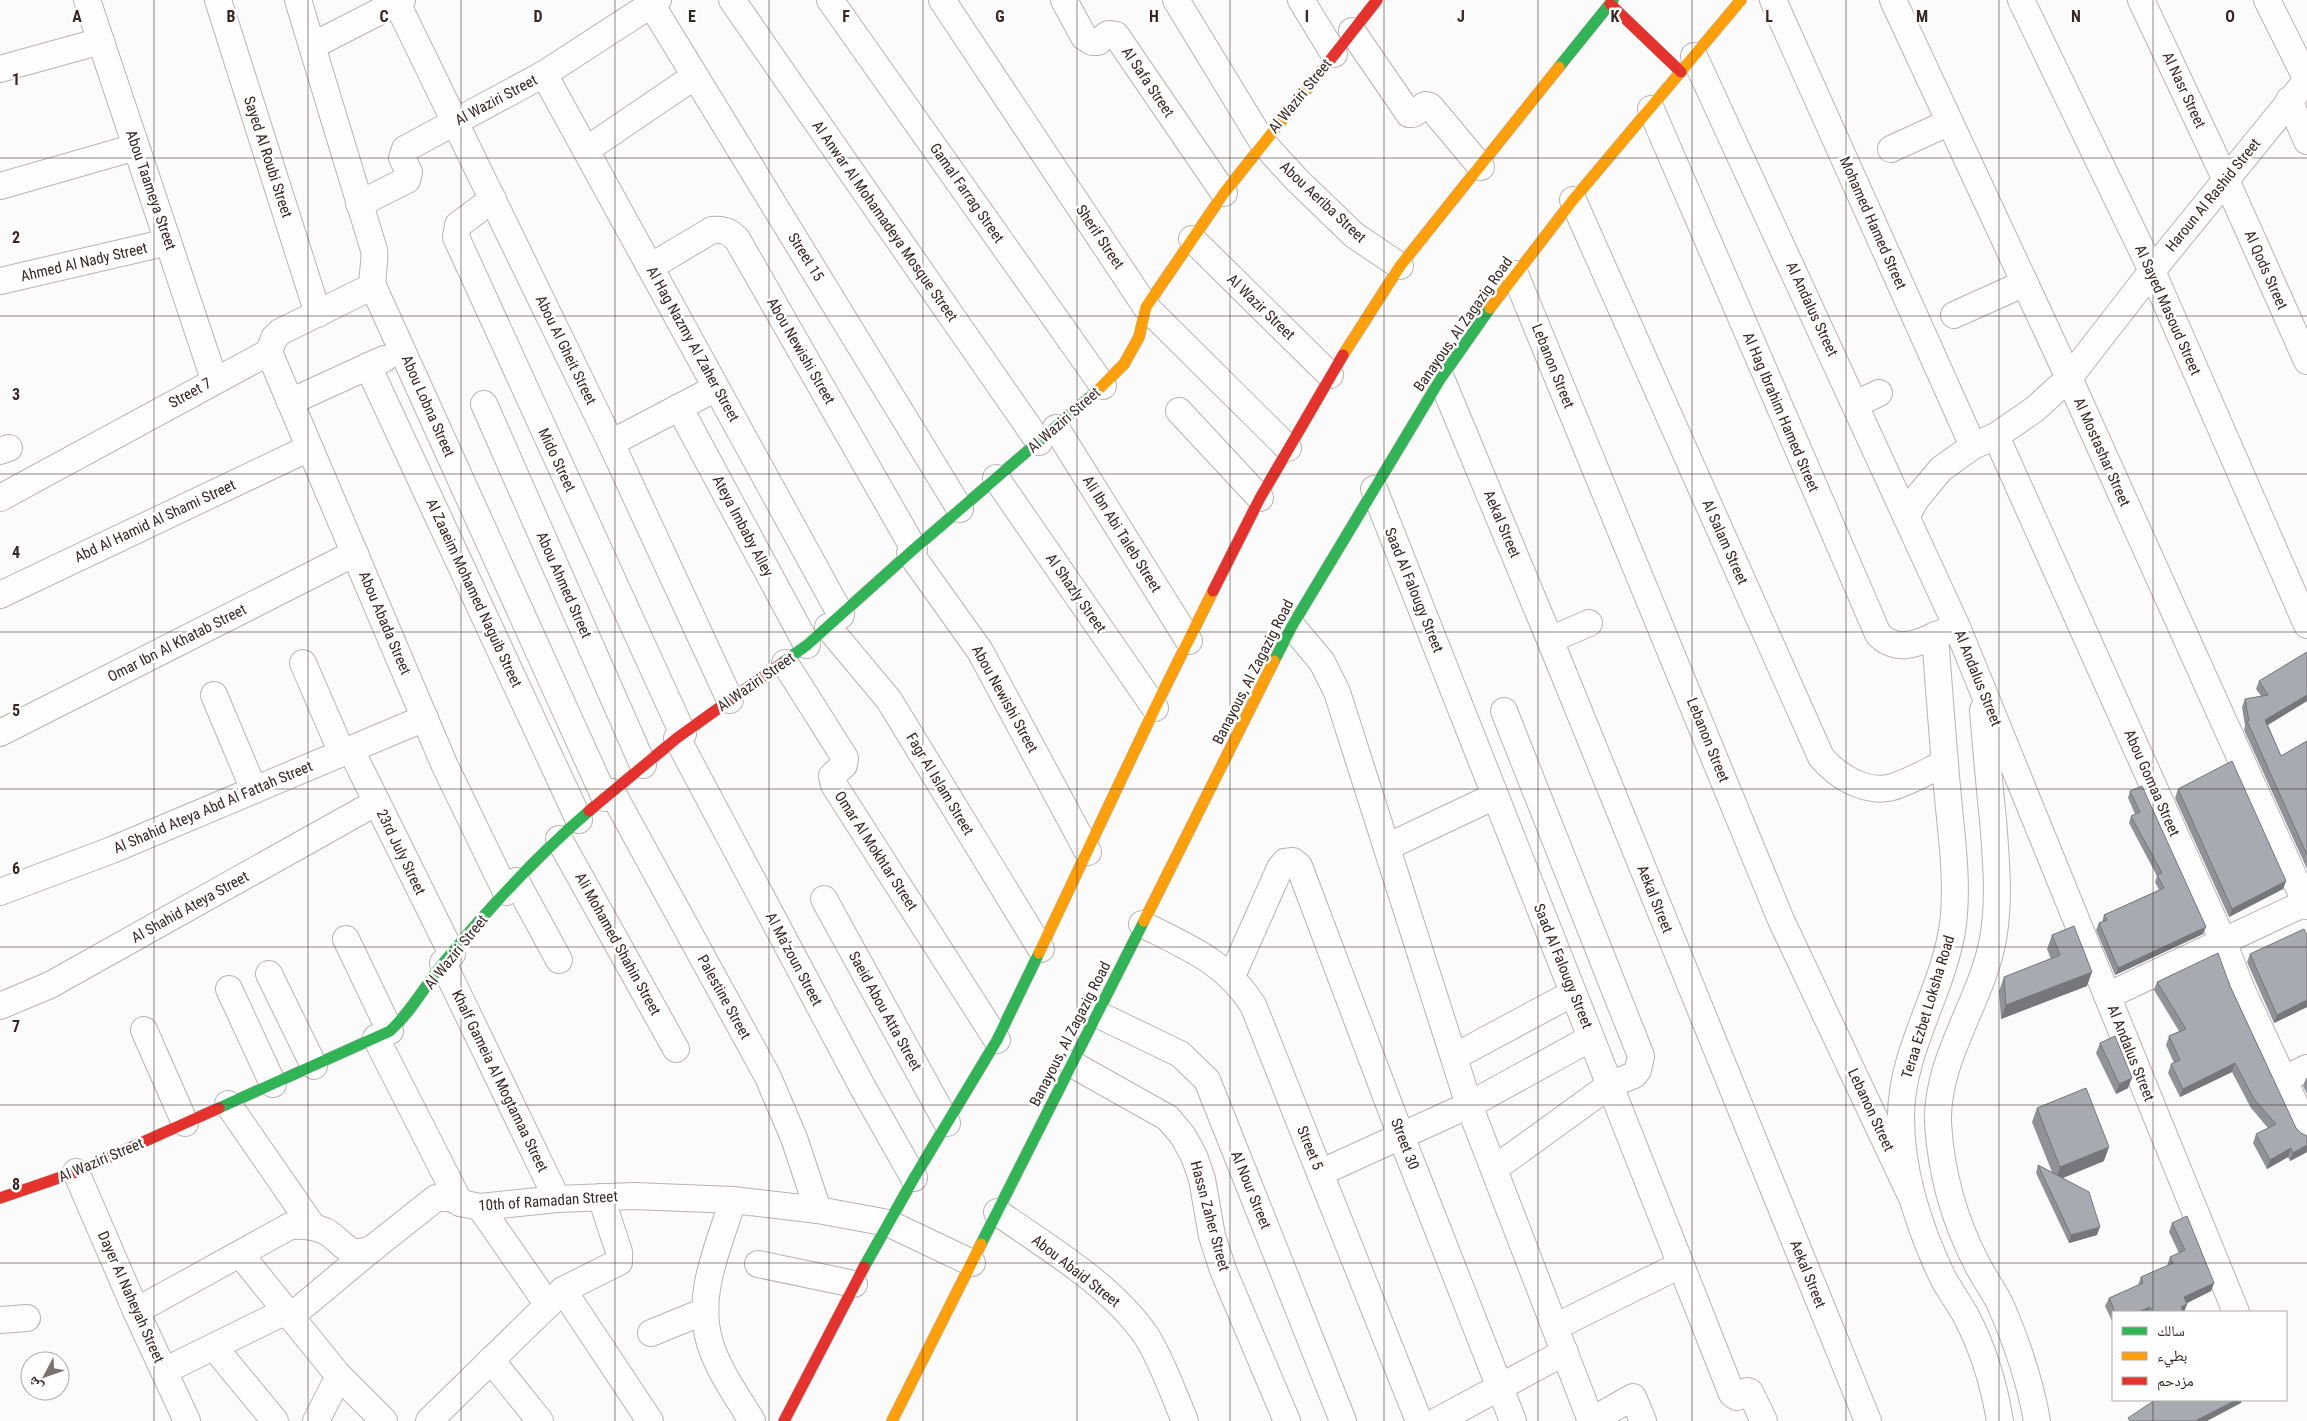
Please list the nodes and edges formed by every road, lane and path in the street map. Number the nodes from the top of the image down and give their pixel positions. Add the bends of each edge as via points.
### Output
1 (87, 0) edge
2 (218, 0) edge
3 (298, 0) edge
4 (732, 0) edge
5 (830, 0) edge
6 (942, 0) edge
7 (1064, 0) edge
8 (1176, 0) edge
9 (1301, 0) edge
10 (1377, 0) edge
11 (1741, 0) edge
12 (1774, 0) edge
13 (1893, 0) edge
14 (2021, 0) edge
15 (2141, 0) edge
16 (2267, 0) edge
17 (399, 1) edge
18 (655, 2) edge
19 (1606, 3) edge
20 (1352, 31) junction
21 (101, 41) junction
22 (312, 46) junction
23 (1334, 54) junction
24 (2, 62) edge
25 (1688, 64) junction
26 (544, 74) junction
27 (695, 76) junction
28 (2307, 80) edge
29 (2290, 100) junction
30 (1651, 109) junction
31 (454, 122) junction
32 (1950, 122) junction
33 (2307, 141) edge
34 (1263, 143) junction
35 (136, 147) junction
36 (1891, 149) dead end
37 (586, 150) junction
38 (1480, 166) junction
39 (2226, 180) junction
40 (0, 186) edge
41 (1224, 193) junction
42 (493, 199) junction
43 (1573, 200) junction
44 (360, 204) junction
45 (1192, 239) junction
46 (168, 242) junction
47 (1400, 266) junction
48 (650, 267) junction
49 (2152, 270) junction
50 (1516, 274) junction
51 (0, 281) edge
52 (2024, 283) junction
53 (374, 286) junction
54 (1146, 307) junction
55 (318, 314) junction
56 (1954, 315) dead end
57 (403, 350) junction
58 (269, 352) junction
59 (2307, 361) edge
60 (368, 366) junction
61 (1330, 374) junction
62 (1441, 378) junction
63 (2069, 378) junction
64 (214, 380) junction
65 (1103, 386) junction
66 (716, 388) junction
67 (290, 402) junction
68 (484, 404) dead end
69 (679, 407) junction
70 (1179, 411) dead end
71 (1047, 435) junction
72 (1984, 441) junction
73 (611, 443) junction
74 (309, 448) junction
75 (1288, 448) junction
76 (996, 478) junction
77 (1374, 489) junction
78 (0, 498) edge
79 (1260, 498) junction
80 (960, 509) junction
81 (1907, 515) junction
82 (912, 551) junction
83 (355, 553) junction
84 (0, 595) edge
85 (835, 621) junction
86 (1588, 624) dead end
87 (2307, 625) edge
88 (1292, 626) junction
89 (1946, 631) junction
90 (1550, 640) junction
91 (1189, 641) junction
92 (807, 645) junction
93 (304, 663) dead end
94 (785, 663) junction
95 (1981, 684) junction
96 (214, 695) dead end
97 (730, 700) junction
98 (1155, 708) junction
99 (1504, 711) dead end
100 (425, 718) junction
101 (0, 733) edge
102 (680, 736) junction
103 (347, 752) junction
104 (1945, 763) junction
105 (643, 765) junction
106 (254, 790) junction
107 (608, 795) junction
108 (1495, 796) junction
109 (377, 802) junction
110 (579, 820) junction
111 (559, 839) junction
112 (1387, 847) junction
113 (1088, 852) junction
114 (511, 886) junction
115 (0, 892) edge
116 (824, 900) dead end
117 (2306, 904) edge
118 (1142, 924) junction
119 (346, 939) dead end
120 (2222, 941) junction
121 (1041, 949) junction
122 (448, 958) junction
123 (559, 960) dead end
124 (269, 974) dead end
125 (1232, 976) junction
126 (229, 989) dead end
127 (1573, 993) junction
128 (2107, 996) junction
129 (0, 1006) edge
130 (1097, 1014) junction
131 (144, 1030) dead end
132 (383, 1034) junction
133 (1591, 1038) junction
134 (996, 1040) junction
135 (676, 1049) dead end
136 (1454, 1058) junction
137 (1072, 1064) junction
138 (314, 1066) junction
139 (2295, 1074) edge
140 (273, 1084) junction
141 (1610, 1084) junction
142 (228, 1104) junction
143 (1469, 1105) junction
144 (185, 1123) junction
145 (947, 1123) junction
146 (2307, 1130) edge
147 (1401, 1136) junction
148 (1494, 1169) junction
149 (76, 1172) junction
150 (1320, 1173) junction
151 (914, 1178) junction
152 (601, 1197) junction
153 (0, 1198) edge
154 (557, 1199) junction
155 (733, 1200) junction
156 (1913, 1200) junction
157 (470, 1205) junction
158 (818, 1210) junction
159 (997, 1212) junction
160 (888, 1223) junction
161 (313, 1227) junction
162 (373, 1248) junction
163 (240, 1254) junction
164 (972, 1263) junction
165 (758, 1264) dead end
166 (1681, 1267) junction
167 (854, 1284) junction
168 (555, 1297) junction
169 (136, 1310) junction
170 (704, 1311) junction
171 (2236, 1311) edge
172 (288, 1314) junction
173 (27, 1318) dead end
174 (0, 1320) edge
175 (1555, 1327) junction
176 (651, 1333) dead end
177 (214, 1347) junction
178 (1564, 1352) junction
179 (491, 1360) junction
180 (164, 1371) junction
181 (339, 1376) junction
182 (1500, 1387) junction
183 (187, 1421) edge
184 (275, 1421) edge
185 (316, 1421) edge
186 (384, 1421) edge
187 (429, 1421) edge
188 (540, 1421) edge
189 (650, 1421) edge
190 (752, 1421) edge
191 (784, 1421) edge
192 (892, 1421) edge
193 (1185, 1421) edge
194 (1287, 1421) edge
195 (1343, 1421) edge
196 (1419, 1421) edge
197 (1437, 1421) edge
198 (1513, 1421) edge
199 (1591, 1421) edge
200 (1643, 1421) edge
201 (1764, 1421) edge
202 (1868, 1421) edge
203 (2000, 1421) edge
204 (2037, 1421) edge

1 - 21 street, Abou Taameya Street
2 - 55 street, Sayed Al Roubi Street
3 - 22 street, Abou Lobna Street
4 - 71 street, Al Anwar Al Mohamadeya Mosque Street
5 - 65 street, Gamal Farrag Street
6 - 54 street, Sherif Street
7 - 41 street, Al Safa Street via 1088,40 1098,42 1108,34 1116,35
8 - 34 street, Abou Aeriba Street
9 - 23 street
10 - 20 main road, Al Waziri Street
11 - 25 main road, Banayous, Al Zagazig Road
12 - 72 street, Mohamed Hamed Street
13 - 32 street, Al Mostashar Street
14 - 49 street, Al Sayed Masoud Street
15 - 39 street, Al Nasr Street
16 - 28 street
17 - 22 street
17 - 31 street, Abou Al Gheit Street
18 - 26 street, Al Waziri Street
18 - 27 street, Street 15
19 - 25 main road
19 - 38 main road
20 - 23 main road, Al Waziri Street
20 - 38 street via 1409,114 1428,105
21 - 24 street
21 - 35 street, Abou Taameya Street
22 - 44 street, Abou Lobna Street
23 - 34 main road, Al Waziri Street
25 - 30 main road, Banayous, Al Zagazig Road
25 - 81 street, Al Andalus Street via 1867,398
26 - 31 street, Al Waziri Street
26 - 37 street, Al Hag Nazmy Al Zaher Street
27 - 37 street
27 - 80 street, Street 15
28 - 29 street, Haroun Al Rashid Street
29 - 33 street
29 - 39 street, Haroun Al Rashid Street
30 - 43 main road, Banayous, Al Zagazig Road
30 - 89 street, Al Hag Ibrahim Hamed Street via 1878,634 1891,644 1908,646
31 - 42 street, Abou Al Gheit Street
31 - 44 street, Al Waziri Street via 405,149 402,158 409,172 407,180
32 - 36 street
32 - 52 street, Al Mostashar Street
34 - 41 main road, Al Waziri Street
34 - 47 street, Abou Aeriba Street via 1354,235
35 - 40 street
35 - 46 street, Abou Taameya Street
37 - 48 street, Al Hag Nazmy Al Zaher Street
38 - 47 main road
39 - 49 street, Haroun Al Rashid Street
39 - 59 street, Al Qods Street
41 - 45 main road, Al Waziri Street
42 - 73 street, Abou Al Gheit Street
42 - 102 street, Mido Street via 458,225 456,238
43 - 50 main road, Banayous, Al Zagazig Road
43 - 104 street, Al Salam Street via 1821,757 1846,779 1878,788 1889,788
44 - 53 street, Abou Lobna Street via 374,250
45 - 54 main road, Al Waziri Street
45 - 61 street, Al Wazir Street
46 - 51 street, Ahmed Al Nady Street
46 - 64 street, Abou Taameya Street
47 - 61 main road
48 - 66 street, Al Hag Nazmy Al Zaher Street
48 - 82 street, Abou Newishi Street via 712,230 722,229 737,239
49 - 63 street, Haroun Al Rashid Street
49 - 87 street, Al Sayed Masoud Street
50 - 62 main road, Banayous, Al Zagazig Road
50 - 156 street, Lebanon Street via 1781,920
52 - 56 street
52 - 63 street, Al Mostashar Street
53 - 55 street, Street 7
53 - 57 street, Abou Lobna Street
54 - 65 main road, Al Waziri Street via 1139,337 1124,364
54 - 75 street, Sherif Street
55 - 58 street, Street 7 via 277,335
57 - 60 street
57 - 107 street, Abou Lobna Street
58 - 64 street, Street 7
58 - 67 street, Abou Abada Street
60 - 67 street
60 - 110 street, Al Zaaeim Mohamed Naguib Street
61 - 75 main road
62 - 77 main road, Banayous, Al Zagazig Road
62 - 90 street, Aekal Street
63 - 72 street, Haroun Al Rashid Street via 2035,409
63 - 117 street, Al Mostashar Street
64 - 78 street, Street 7
65 - 71 main road, Al Waziri Street
66 - 69 street
66 - 85 street, Al Hag Nazmy Al Zaher Street
67 - 74 street, Abou Abada Street
68 - 105 street, Abou Ahmed Street
69 - 73 street
69 - 92 street, Ateya Imbaby Alley
70 - 79 street
71 - 76 main road, Al Waziri Street
71 - 91 street, Ali Ibn Abi Taleb Street
72 - 81 street, Haroun Al Rashid Street via 1942,469 1922,491
72 - 120 street, Abou Gomaa Street
73 - 97 street, Abou Al Gheit Street
74 - 83 street, Abou Abada Street
74 - 84 street, Abd Al Hamid Al Shami Street
75 - 79 main road
76 - 80 main road, Al Waziri Street
76 - 98 street, Al Shazly Street
77 - 88 main road, Banayous, Al Zagazig Road
77 - 108 street, Saad Al Falougy Street
79 - 91 main road
80 - 82 main road, Al Waziri Street
81 - 89 street, Al Andalus Street
82 - 85 main road, Al Waziri Street
82 - 113 street, Abou Newishi Street via 980,651
83 - 100 street, Abou Abada Street
83 - 101 street, Omar Ibn Al Khatab Street
85 - 92 main road, Al Waziri Street
85 - 121 street, Fagr Al Islam Street via 889,700
86 - 90 street
88 - 112 street via 1322,662 1337,692
88 - 118 main road, Banayous, Al Zagazig Road
89 - 95 street, Al Andalus Street
89 - 104 street, Teraa Ezbet Loksha Road
90 - 202 street, Aekal Street
91 - 98 main road
92 - 94 main road, Al Waziri Street
93 - 103 street, 23rd July Street
94 - 97 main road, Al Waziri Street
94 - 134 street, Omar Al Mokhtar Street via 845,758 844,765 832,776 834,785
95 - 128 street, Al Andalus Street
95 - 204 street via 1998,879 1997,910 1985,970 1946,1072 1938,1121 1945,1176 1961,1230 2000,1304 2019,1349
96 - 106 street
97 - 102 main road, Al Waziri Street
98 - 113 main road
99 - 141 street via 1639,1050 1640,1063 1634,1075
100 - 103 street, Al Shahid Ateya Abd Al Fattah Street
100 - 114 street, Abou Abada Street via 465,811
102 - 105 main road, Al Waziri Street
102 - 151 street, Al Ma'zoun Street via 863,1088
103 - 106 street, Al Shahid Ateya Abd Al Fattah Street
103 - 109 street, 23rd July Street
104 - 156 street, Teraa Ezbet Loksha Road via 1955,876 1953,923 1948,953 1910,1057 1904,1086 1901,1116
105 - 107 main road, Al Waziri Street
106 - 115 street, Al Shahid Ateya Abd Al Fattah Street via 112,850
107 - 110 main road, Al Waziri Street
107 - 158 street, Palestine Street via 768,1077 794,1138
108 - 112 street
108 - 127 street, Saad Al Falougy Street
109 - 122 street, 23rd July Street
109 - 129 street, Al Shahid Ateya Street via 50,985
110 - 111 main road, Al Waziri Street
111 - 114 main road, Al Waziri Street
111 - 135 street, Ali Mohamed Shahin Street
112 - 136 street
113 - 121 main road
114 - 122 main road, Al Waziri Street
114 - 123 street, Abou Abada Street
116 - 145 street, Saeid Abou Atta Street
117 - 120 street
118 - 125 street, Street 5 via 1211,960
118 - 130 main road, Banayous, Al Zagazig Road
119 - 132 street
120 - 128 street
120 - 139 street, Abou Gomaa Street via 2241,988
121 - 134 main road
122 - 132 main road, Al Waziri Street via 401,1022
122 - 154 street, Khalf Gameia Al Mogtamaa Street
124 - 138 street
125 - 147 street, Street 30 via 1290,867
125 - 150 street, Street 5 via 1253,1005
126 - 140 street
127 - 133 street, Saad Al Falougy Street
127 - 136 street
128 - 171 street, Al Andalus Street
130 - 137 main road, Banayous, Al Zagazig Road
130 - 195 street, Al Nour Street via 1180,1054 1207,1080
131 - 144 street
132 - 138 main road, Al Waziri Street
132 - 157 street
133 - 141 street, Saad Al Falougy Street
133 - 143 street
134 - 145 main road
136 - 143 street
137 - 159 main road, Banayous, Al Zagazig Road
137 - 194 street, Hassn Zaher Street via 1168,1118 1183,1136 1202,1178 1212,1236 1223,1270
138 - 140 main road, Al Waziri Street
139 - 146 street, Abou Gomaa Street
140 - 142 main road, Al Waziri Street
141 - 148 street
141 - 166 street, Saad Al Falougy Street
142 - 144 main road, Al Waziri Street
142 - 161 street
143 - 147 street
143 - 148 street
144 - 149 main road, Al Waziri Street
145 - 151 main road
147 - 150 street
147 - 182 street, Street 30
148 - 175 street
149 - 153 main road, Al Waziri Street
149 - 169 street, Dayer Al Naheyah Street
150 - 196 street, Street 5
151 - 160 main road
152 - 154 street, 10th of Ramadan Street
152 - 155 street, 10th of Ramadan Street
152 - 168 street via 620,1252 619,1262
154 - 157 street, 10th of Ramadan Street
155 - 158 street, 10th of Ramadan Street
155 - 170 street via 706,1286
156 - 203 street, Teraa Ezbet Loksha Road via 1926,1241 1967,1318 1984,1359
157 - 162 street, 10th of Ramadan Street via 444,1197 429,1201
157 - 168 street
158 - 160 street, 10th of Ramadan Street
159 - 164 main road, Banayous, Al Zagazig Road
159 - 193 street, Abou Abaid Street via 1111,1294 1130,1315 1161,1363
160 - 164 street, 10th of Ramadan Street
160 - 167 main road
161 - 162 street via 349,1250 357,1252
161 - 163 street via 290,1226
162 - 172 street, 10th of Ramadan Street
163 - 169 street
163 - 172 street
164 - 192 main road, Banayous, Al Zagazig Road
165 - 167 street
166 - 175 street
166 - 201 street, Saad Al Falougy Street via 1732,1394 1737,1397 1750,1392
167 - 191 main road
168 - 179 street
168 - 189 street
169 - 180 street, Dayer Al Naheyah Street
170 - 176 street
170 - 190 street via 710,1343
172 - 177 street, 10th of Ramadan Street
172 - 181 street
173 - 174 street
175 - 178 street
177 - 180 street, 10th of Ramadan Street
177 - 184 street
178 - 182 street
178 - 199 street
179 - 187 street
179 - 188 street
180 - 183 street, Dayer Al Naheyah Street
181 - 185 street
181 - 186 street
182 - 197 street
182 - 198 street, Street 30
199 - 200 street via 1633,1397

